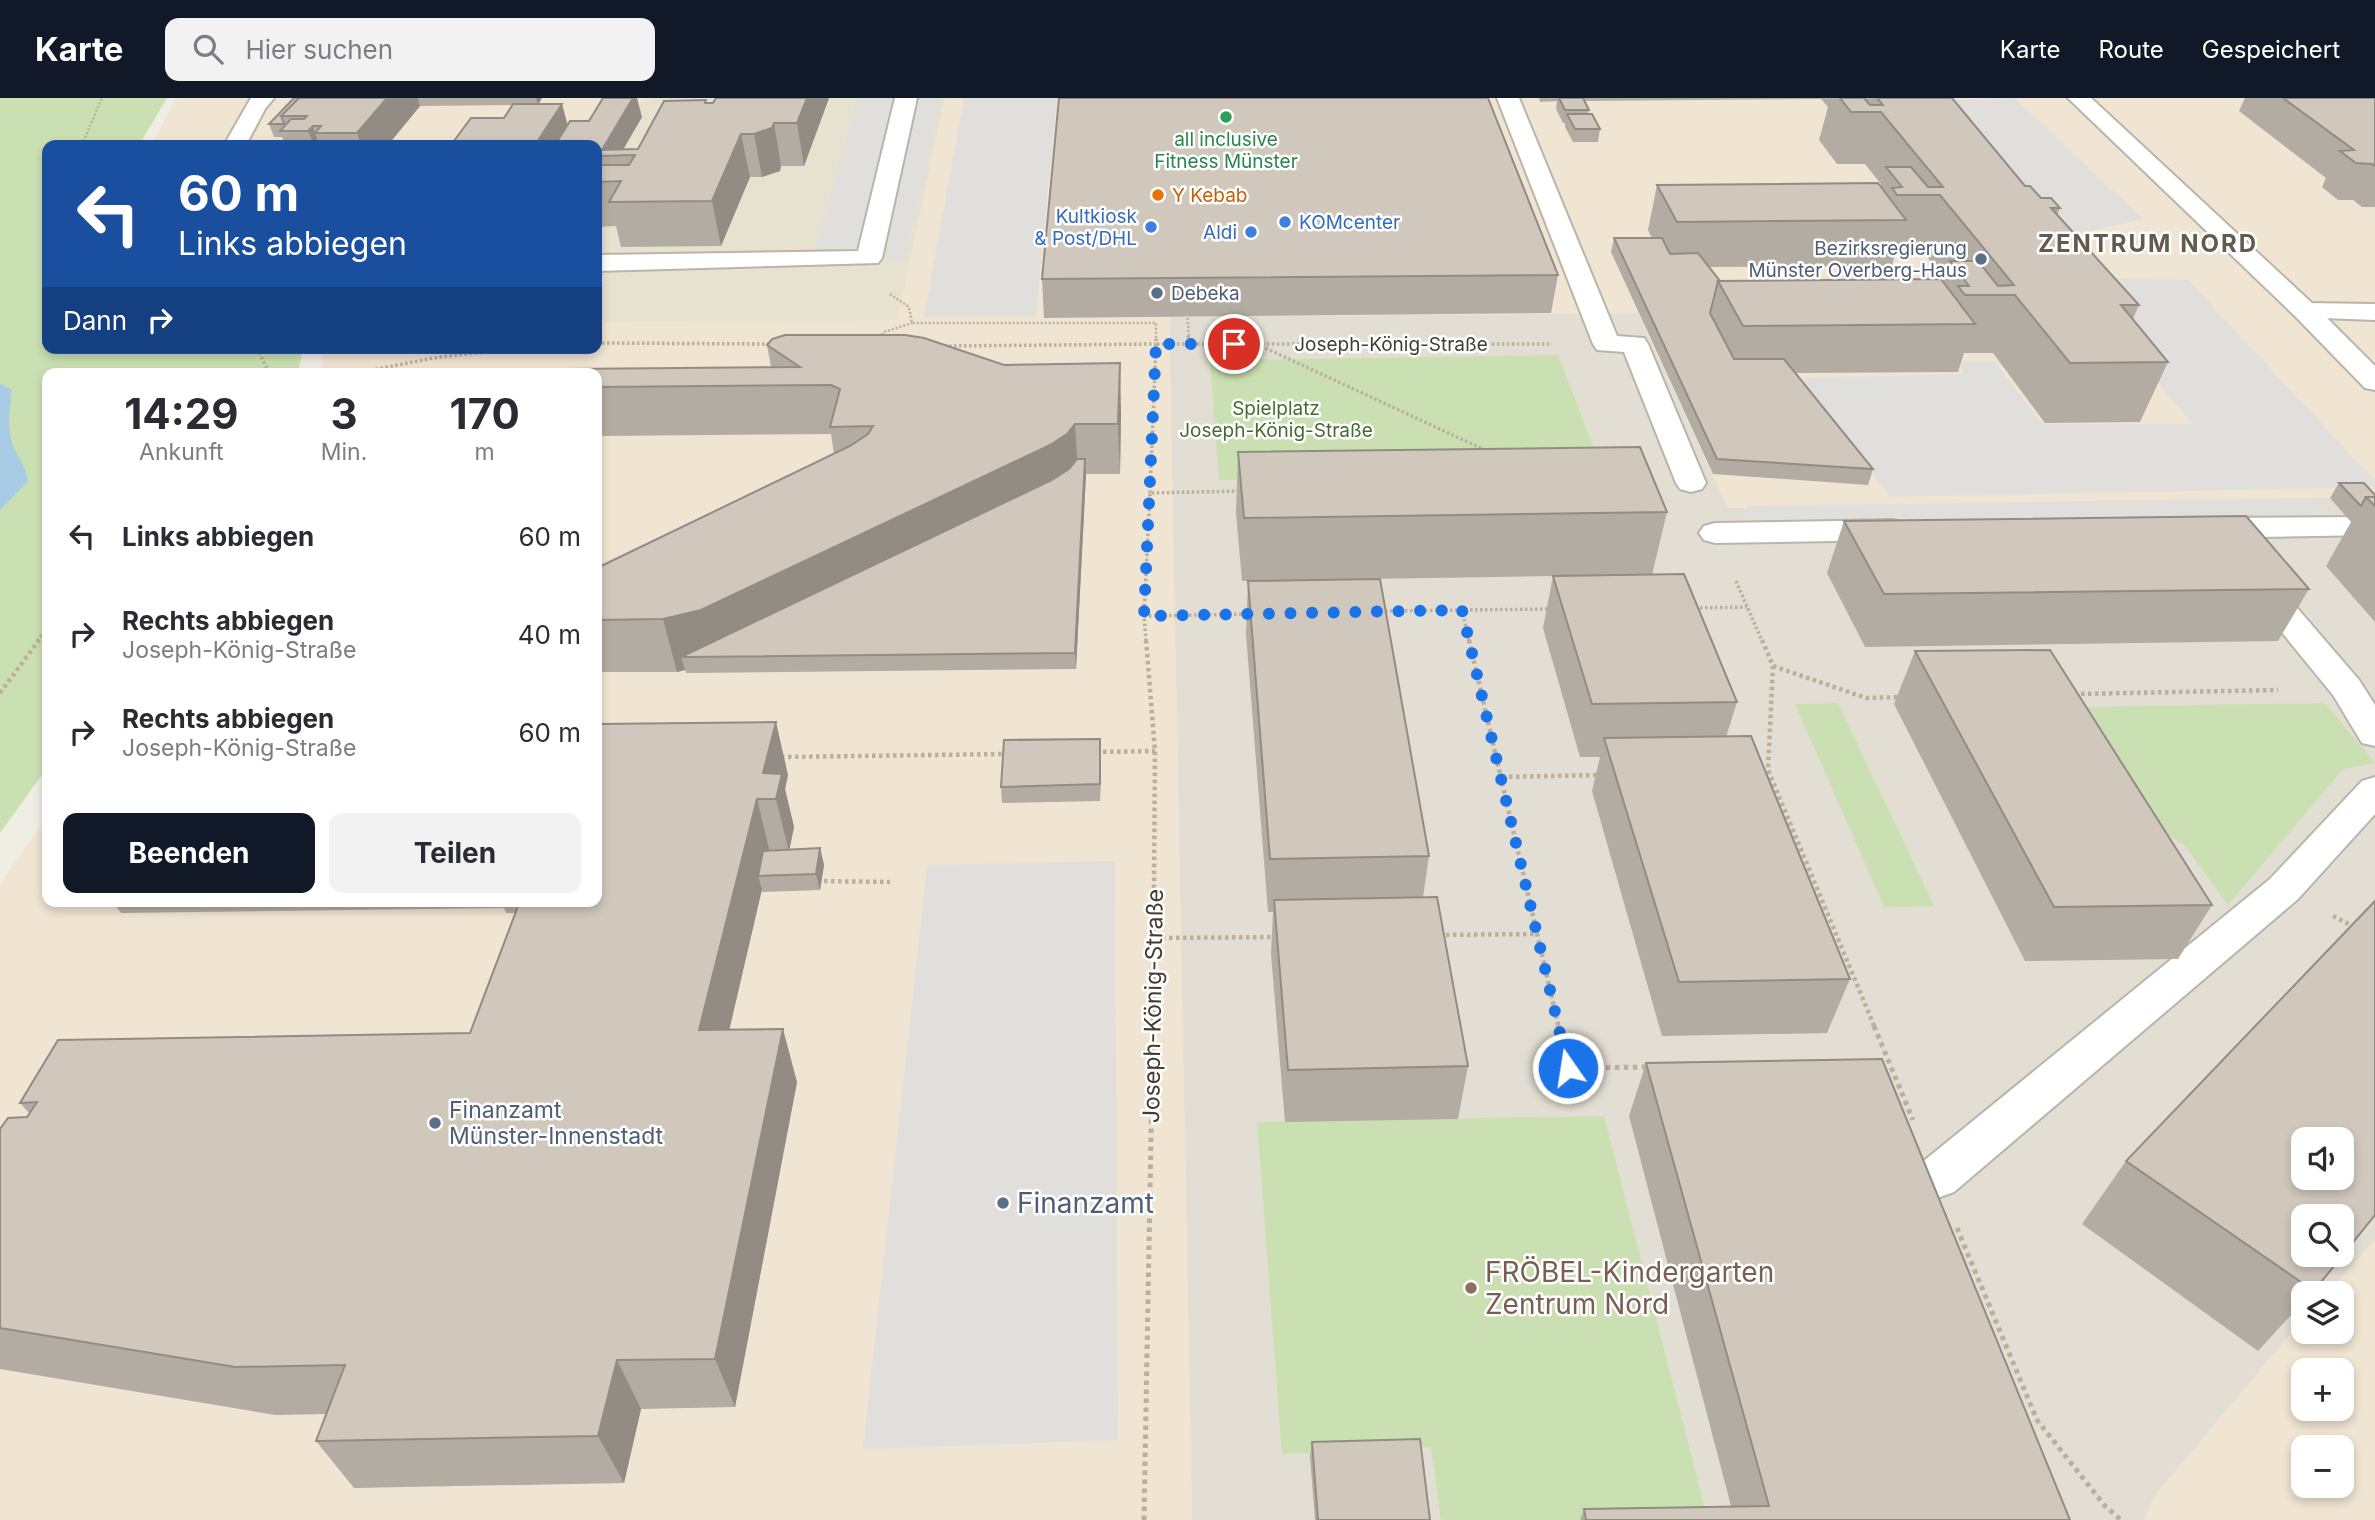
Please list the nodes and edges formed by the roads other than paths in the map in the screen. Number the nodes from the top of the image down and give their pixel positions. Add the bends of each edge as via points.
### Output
1 (263, 98) edge
2 (906, 98) edge
3 (1508, 98) edge
4 (2079, 98) edge
5 (238, 140) edge
6 (602, 263) edge
7 (2305, 311) junction
8 (2375, 312) edge
9 (2375, 383) edge
10 (1691, 483) dead end
11 (2375, 526) edge
12 (2170, 528) edge
13 (2212, 528) junction
14 (1922, 530) edge
15 (1715, 533) road end
16 (2375, 734) edge
17 (2375, 790) edge
18 (1937, 1178) road end

1 - 5 street
2 - 6 street via 869,258
3 - 10 street via 1607,344 1634,344
4 - 7 street
7 - 8 street
7 - 9 street
11 - 13 street
12 - 13 street
13 - 16 street via 2346,688
14 - 15 street
17 - 18 street via 2284,889

